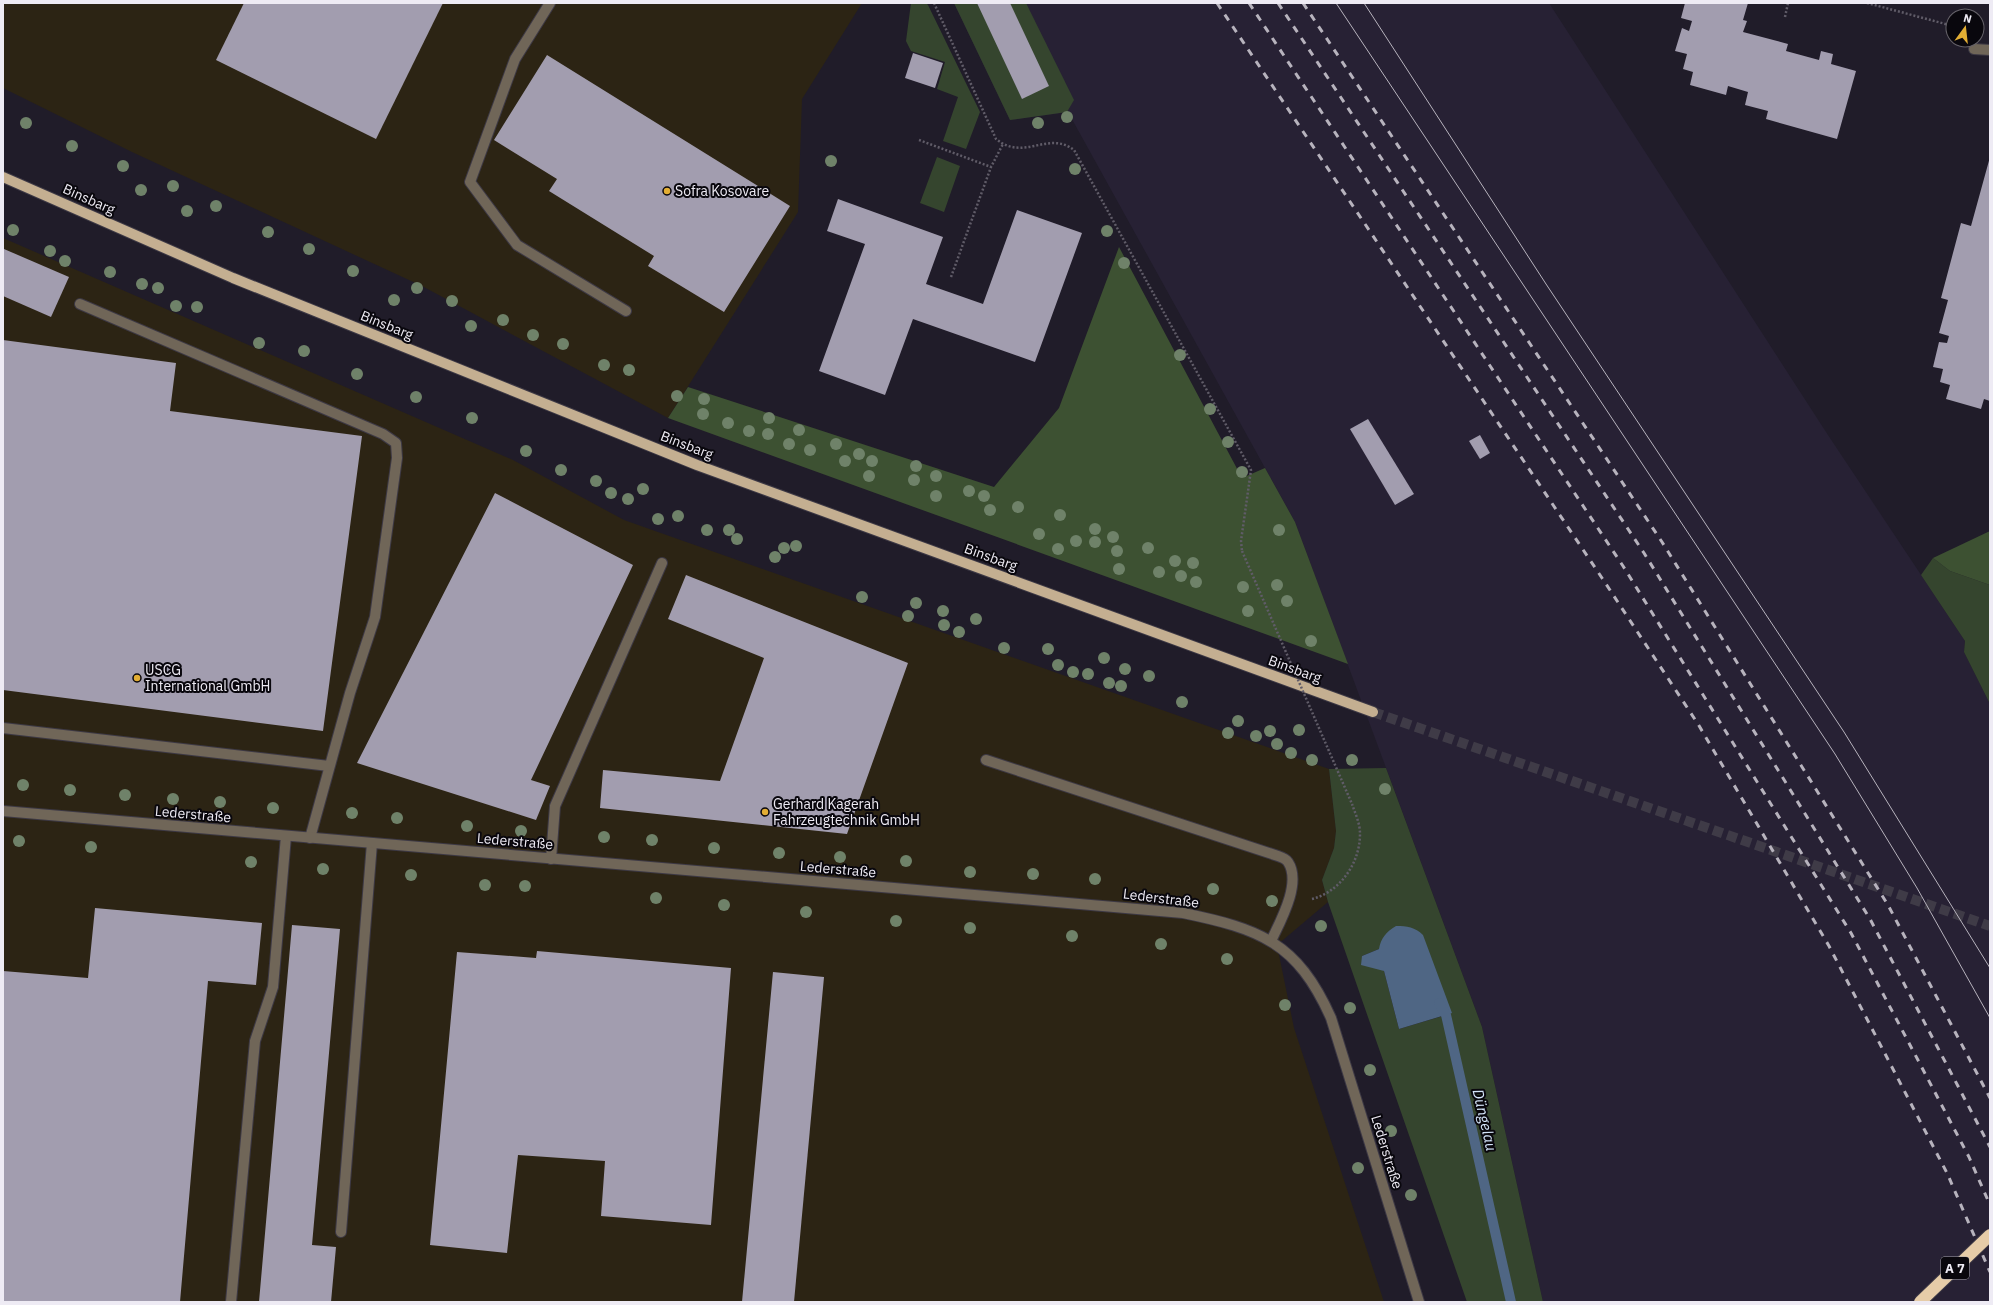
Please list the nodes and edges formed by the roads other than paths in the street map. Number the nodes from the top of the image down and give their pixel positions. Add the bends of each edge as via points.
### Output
1 (550, 3) edge
2 (1974, 50) dead end
3 (1990, 50) edge
4 (3, 177) edge
5 (80, 304) dead end
6 (626, 311) dead end
7 (662, 563) dead end
8 (1373, 712) tunnel mouth
9 (3, 728) edge
10 (986, 760) dead end
11 (329, 766) junction
12 (3, 811) edge
13 (286, 836) junction
14 (310, 838) junction
15 (372, 843) junction
16 (551, 859) junction
17 (1272, 941) junction
18 (341, 1232) dead end
19 (1990, 1235) edge
20 (231, 1302) edge
21 (1419, 1302) edge
22 (1920, 1302) edge

1 - 6 street via 515,59 470,182 517,246
2 - 3 street
4 - 8 main road, Binsbarg via 233,278 697,465
5 - 11 street via 383,434 396,443 397,458 375,616
7 - 16 street via 555,806
9 - 11 street
10 - 17 street via 1287,861 1291,869 1292,886 1288,905
11 - 14 street
12 - 13 street, Lederstraße
13 - 14 street, Lederstraße
13 - 20 street via 273,987 255,1041
14 - 15 street, Lederstraße
15 - 16 street, Lederstraße
15 - 18 street
16 - 17 street, Lederstraße via 1183,913 1248,929
17 - 21 street, Lederstraße via 1305,970 1320,992 1331,1018
19 - 22 highway, A 7, bridge

